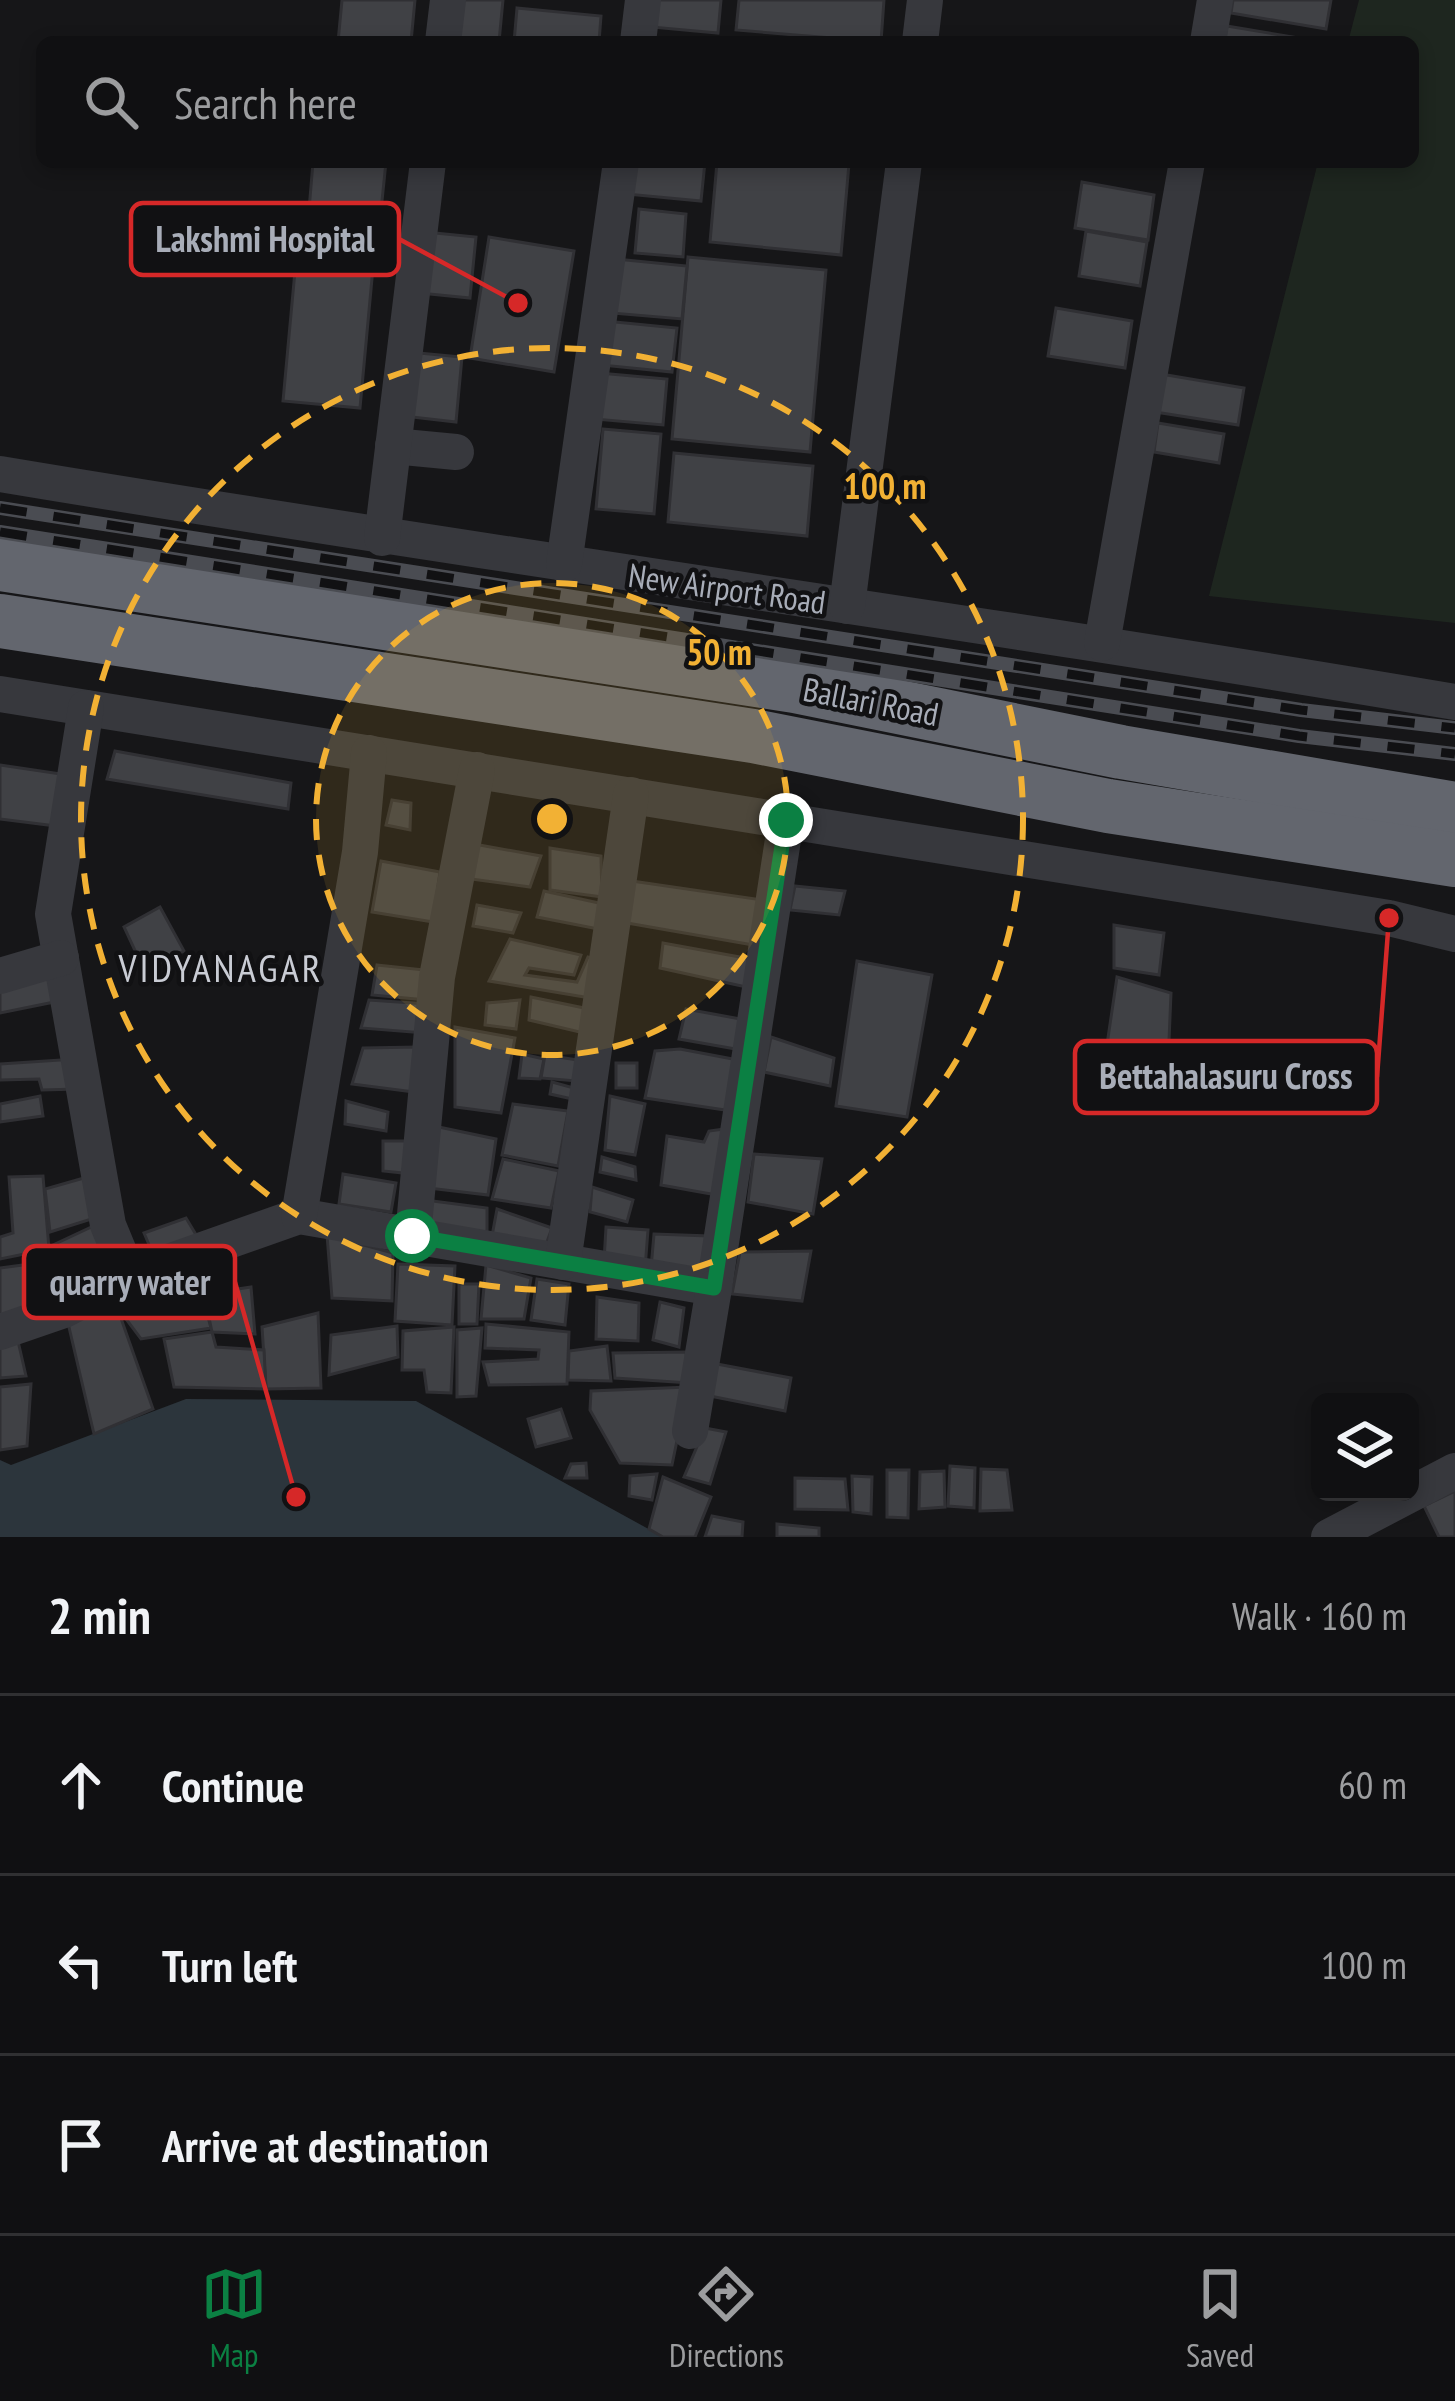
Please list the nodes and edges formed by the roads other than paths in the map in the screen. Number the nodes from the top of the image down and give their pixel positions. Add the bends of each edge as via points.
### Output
1 (448, 0) edge
2 (644, 0) edge
3 (925, 0) edge
4 (1215, 0) edge
5 (444, 36) edge
6 (639, 36) edge
7 (921, 36) edge
8 (1209, 36) edge
9 (427, 168) edge
10 (620, 168) edge
11 (903, 168) edge
12 (1186, 168) edge
13 (393, 446) junction
14 (456, 452) dead end
15 (0, 474) edge
16 (382, 538) junction
17 (0, 564) edge
18 (564, 564) junction
19 (847, 605) junction
20 (0, 621) edge
21 (1102, 643) junction
22 (0, 694) edge
23 (1455, 703) edge
24 (86, 708) junction
25 (369, 753) junction
26 (477, 770) junction
27 (631, 795) junction
28 (1455, 809) edge
29 (786, 820) junction
30 (1455, 860) edge
31 (1455, 934) edge
32 (61, 958) junction
33 (0, 976) edge
34 (299, 1216) junction
35 (412, 1236) junction
36 (563, 1262) junction
37 (129, 1276) junction
38 (714, 1288) junction
39 (0, 1332) edge
40 (690, 1431) dead end
41 (1455, 1471) edge
42 (1329, 1537) edge

1 - 5 street
2 - 6 street
3 - 7 street
4 - 8 street
9 - 13 street
10 - 18 street
11 - 19 street
12 - 21 street
13 - 14 street
13 - 16 street
15 - 16 street, New Airport Road
16 - 18 street, New Airport Road
17 - 28 highway, Ballari Road via 795,686
18 - 19 street, New Airport Road
19 - 21 street, New Airport Road
20 - 30 highway, Ballari Road via 753,736 1108,806
21 - 23 street, New Airport Road
22 - 24 street
24 - 25 street
24 - 32 street via 53,914
25 - 26 street
25 - 34 street
26 - 27 street
26 - 35 street via 437,977
27 - 29 street
27 - 36 street
29 - 31 street
29 - 38 street
32 - 33 street
32 - 37 street via 108,1226
34 - 35 street
34 - 37 street
35 - 36 street
36 - 38 street
37 - 39 street
38 - 40 street
41 - 42 street

